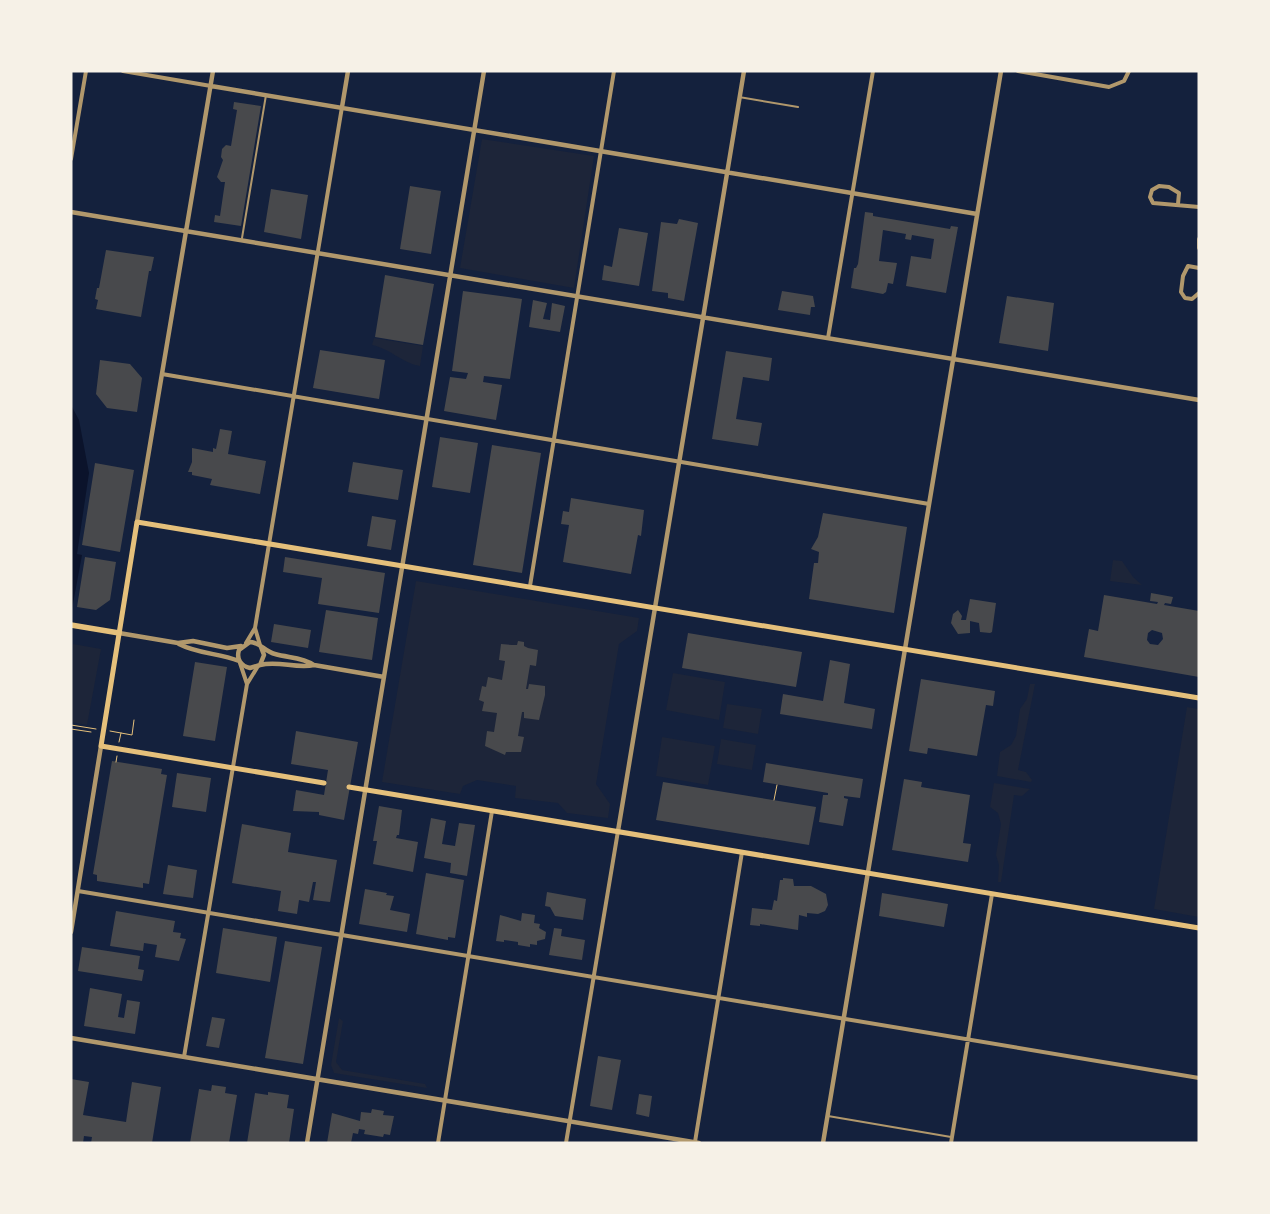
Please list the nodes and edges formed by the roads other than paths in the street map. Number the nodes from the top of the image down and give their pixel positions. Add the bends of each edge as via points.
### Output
1 (86, 71) edge
2 (123, 71) edge
3 (213, 71) edge
4 (348, 71) edge
5 (484, 71) edge
6 (614, 71) edge
7 (744, 71) edge
8 (873, 71) edge
9 (1001, 71) edge
10 (1018, 71) edge
11 (1129, 71) edge
12 (211, 86) junction
13 (266, 95) junction
14 (740, 98) junction
15 (342, 107) junction
16 (798, 107) dead end
17 (475, 130) junction
18 (602, 151) junction
19 (71, 159) edge
20 (727, 172) junction
21 (853, 193) junction
22 (1178, 204) junction
23 (1199, 207) edge
24 (71, 212) edge
25 (978, 214) junction
26 (186, 231) junction
27 (1199, 239) edge
28 (242, 240) junction
29 (1199, 248) edge
30 (318, 254) junction
31 (1198, 261) edge
32 (1198, 267) edge
33 (452, 275) junction
34 (1199, 293) edge
35 (578, 296) junction
36 (704, 317) junction
37 (828, 338) junction
38 (954, 358) junction
39 (162, 374) junction
40 (294, 397) junction
41 (1199, 400) edge
42 (426, 420) junction
43 (554, 441) junction
44 (679, 462) junction
45 (929, 504) junction
46 (137, 522) junction
47 (269, 543) junction
48 (401, 564) junction
49 (530, 586) junction
50 (655, 607) junction
51 (71, 625) edge
52 (255, 628) junction
53 (119, 634) junction
54 (178, 643) junction
55 (246, 643) junction
56 (241, 646) junction
57 (261, 646) junction
58 (904, 648) junction
59 (240, 662) junction
60 (258, 666) junction
61 (314, 666) junction
62 (384, 677) junction
63 (247, 684) junction
64 (1199, 698) edge
65 (102, 746) junction
66 (232, 768) junction
67 (324, 783) dead end
68 (349, 787) dead end
69 (365, 790) junction
70 (492, 811) junction
71 (618, 832) junction
72 (742, 852) junction
73 (868, 873) junction
74 (78, 891) junction
75 (992, 894) junction
76 (209, 913) junction
77 (1199, 928) edge
78 (71, 932) edge
79 (341, 935) junction
80 (468, 956) junction
81 (593, 976) junction
82 (718, 997) junction
83 (844, 1018) junction
84 (71, 1038) edge
85 (969, 1039) junction
86 (184, 1057) junction
87 (1199, 1078) edge
88 (317, 1079) junction
89 (444, 1101) junction
90 (828, 1116) junction
91 (569, 1122) junction
92 (952, 1137) junction
93 (695, 1142) edge
94 (307, 1143) edge
95 (438, 1143) edge
96 (566, 1143) edge
97 (699, 1143) edge
98 (823, 1143) edge
99 (951, 1143) edge

1 - 19 street
2 - 12 street
3 - 12 street
4 - 15 street
5 - 17 street
6 - 18 street
7 - 14 street
8 - 21 street
9 - 25 street
10 - 11 street via 1109,87 1119,84
12 - 13 street
12 - 26 street
13 - 15 street
13 - 28 lane
14 - 16 lane
14 - 20 street
15 - 17 street
15 - 30 street
17 - 18 street
17 - 33 street
18 - 20 street
18 - 35 street
20 - 21 street
20 - 36 street
21 - 25 street
21 - 37 street
22 - 22 street via 1153,203 1150,197 1152,190 1159,186 1169,187 1178,193
22 - 23 street
24 - 26 street
25 - 38 street
26 - 28 street
26 - 39 street
27 - 29 street
28 - 30 street
30 - 33 street
30 - 40 street
31 - 32 street
32 - 34 street via 1188,266 1181,292 1192,299
33 - 35 street
33 - 42 street
35 - 36 street
35 - 43 street
36 - 37 street
36 - 44 street
37 - 38 street
38 - 41 street
38 - 45 street
39 - 40 street
39 - 46 street
40 - 42 street
40 - 47 street
42 - 43 street
42 - 48 street
43 - 44 street
43 - 49 street
44 - 45 street
44 - 50 street
45 - 58 street
46 - 47 main road
46 - 53 main road
47 - 48 main road
47 - 52 street
48 - 49 main road
48 - 62 street
49 - 50 main road
50 - 58 main road
50 - 71 street
51 - 53 main road
52 - 55 street
52 - 57 street
53 - 54 street
53 - 65 main road
54 - 56 street via 192,641 227,648
54 - 59 street via 191,650
55 - 56 street
55 - 57 street via 254,642
56 - 59 street via 238,653
57 - 60 street via 264,655
57 - 61 street via 275,654 306,660
58 - 64 main road
58 - 73 street
59 - 60 street via 250,668
59 - 63 street
60 - 61 street via 274,663 303,668
60 - 63 street
61 - 62 street
62 - 69 street
63 - 66 street
65 - 66 main road
65 - 74 street
66 - 67 main road
66 - 76 street
68 - 69 main road
69 - 70 main road
69 - 79 street
70 - 71 main road
70 - 80 street
71 - 72 main road
71 - 81 street
72 - 73 main road
72 - 82 street
73 - 75 main road
73 - 83 street
74 - 76 street
74 - 78 street
75 - 77 main road
75 - 85 street
76 - 79 street
76 - 86 street
79 - 80 street
79 - 88 street
80 - 81 street
80 - 89 street
81 - 82 street
81 - 91 street
82 - 83 street
82 - 93 street
83 - 85 street
83 - 90 street
84 - 86 street
85 - 87 street
85 - 92 street
86 - 88 street
88 - 89 street
88 - 94 street
89 - 91 street
89 - 95 street
90 - 92 lane
90 - 98 street
91 - 93 street
91 - 96 street
92 - 99 street
93 - 97 street

